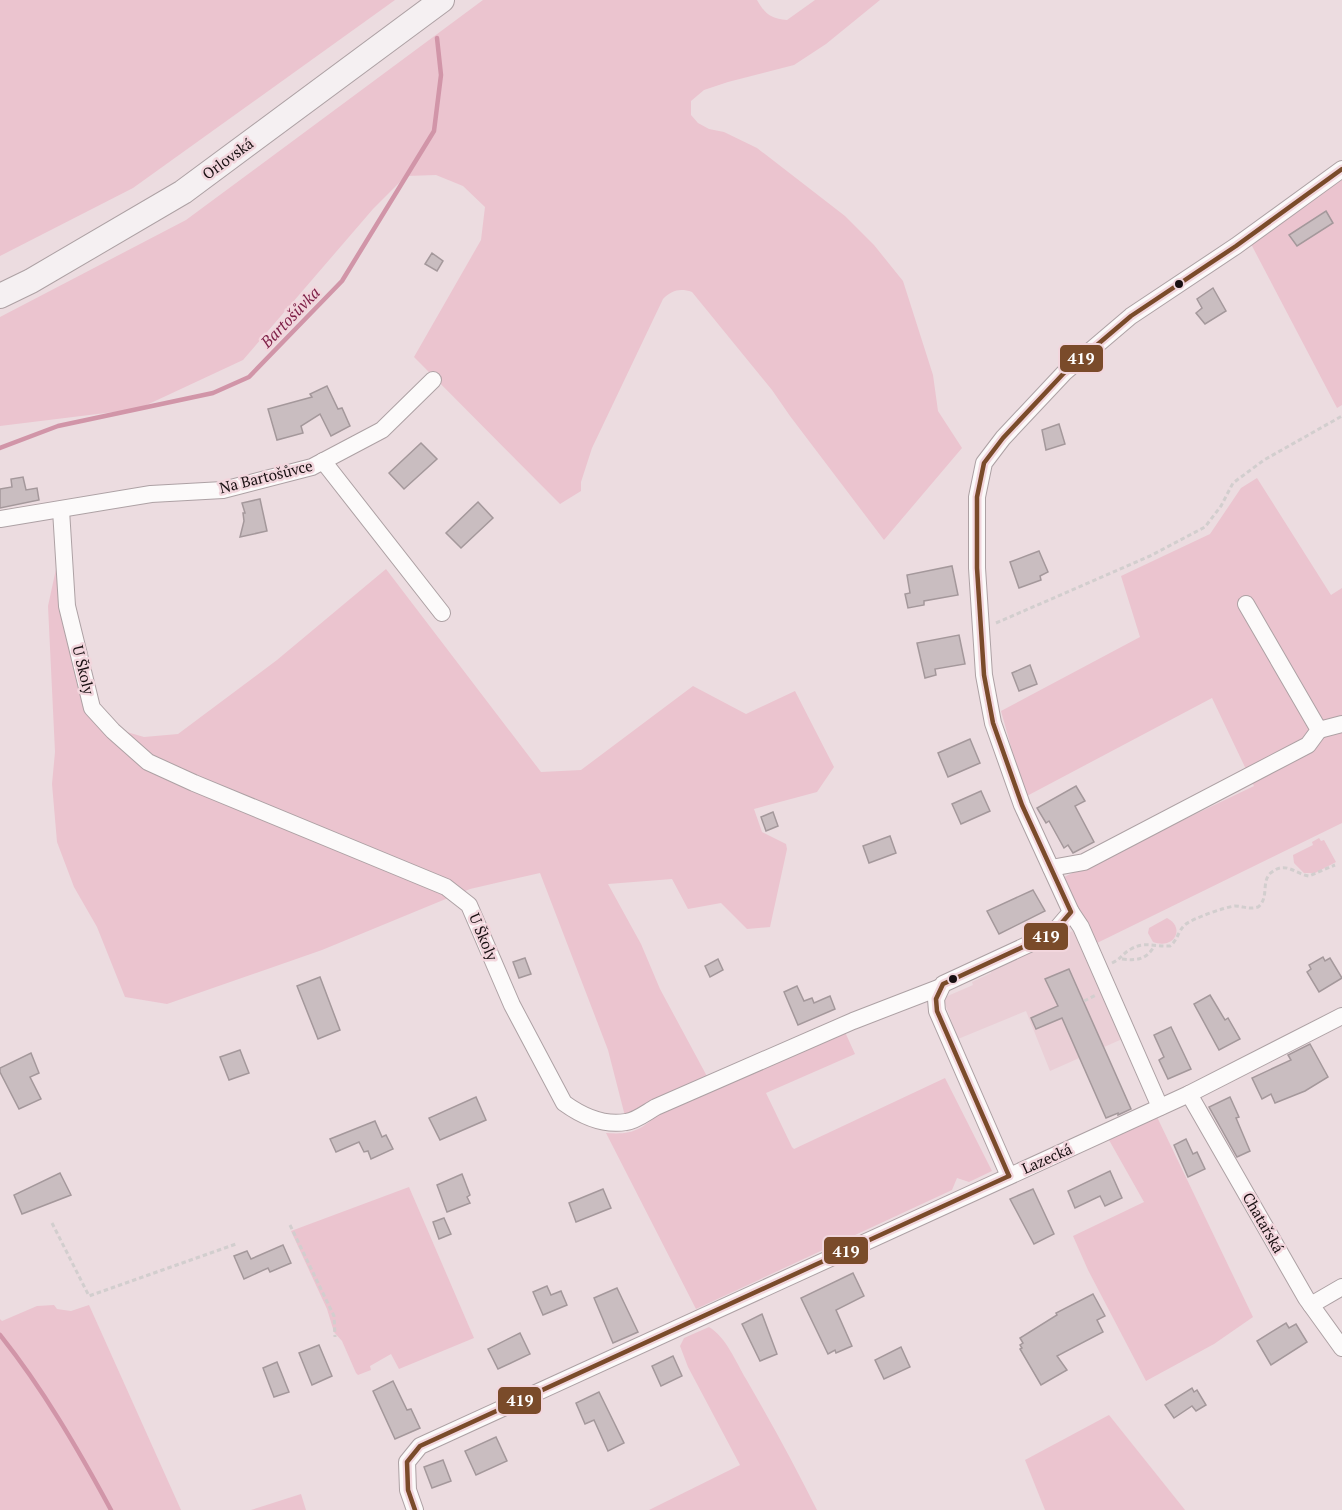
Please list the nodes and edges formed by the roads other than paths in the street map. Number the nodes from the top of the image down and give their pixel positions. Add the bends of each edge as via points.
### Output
1 (442, 0) edge
2 (1342, 168) edge
3 (0, 296) edge
4 (433, 380) dead end
5 (323, 461) junction
6 (61, 510) junction
7 (0, 519) edge
8 (1246, 604) dead end
9 (442, 613) dead end
10 (1342, 724) edge
11 (1319, 730) junction
12 (1051, 868) junction
13 (1071, 912) junction
14 (941, 987) junction
15 (1342, 1016) edge
16 (1189, 1094) junction
17 (1160, 1107) junction
18 (1009, 1176) junction
19 (1342, 1287) edge
20 (1311, 1305) junction
21 (1342, 1348) edge
22 (415, 1510) edge

1 - 3 street, Orlovská via 183,192
2 - 12 street via 1131,316 1064,374 984,463 977,497 976,568 984,675 993,723 1022,806
4 - 5 street, Na Bartošůvce via 382,430
5 - 6 street, Na Bartošůvce via 223,490 151,494
5 - 9 street
6 - 7 street, Na Bartošůvce
6 - 14 street, U Školy via 67,606 92,708 148,762 446,887 469,905 512,1005 564,1103 577,1113 599,1121 628,1122 853,1021
8 - 11 street
10 - 11 street
11 - 12 street via 1308,745 1084,862
12 - 13 street
13 - 14 street, U Školy via 1053,933
13 - 17 street
14 - 18 street via 937,1011
15 - 16 street, Lazecká
16 - 17 street, Lazecká
16 - 20 street, Chatařská
17 - 18 street, Lazecká
18 - 22 street, Lazecká via 420,1446 407,1462 408,1490
19 - 20 street
20 - 21 street, Chatařská

